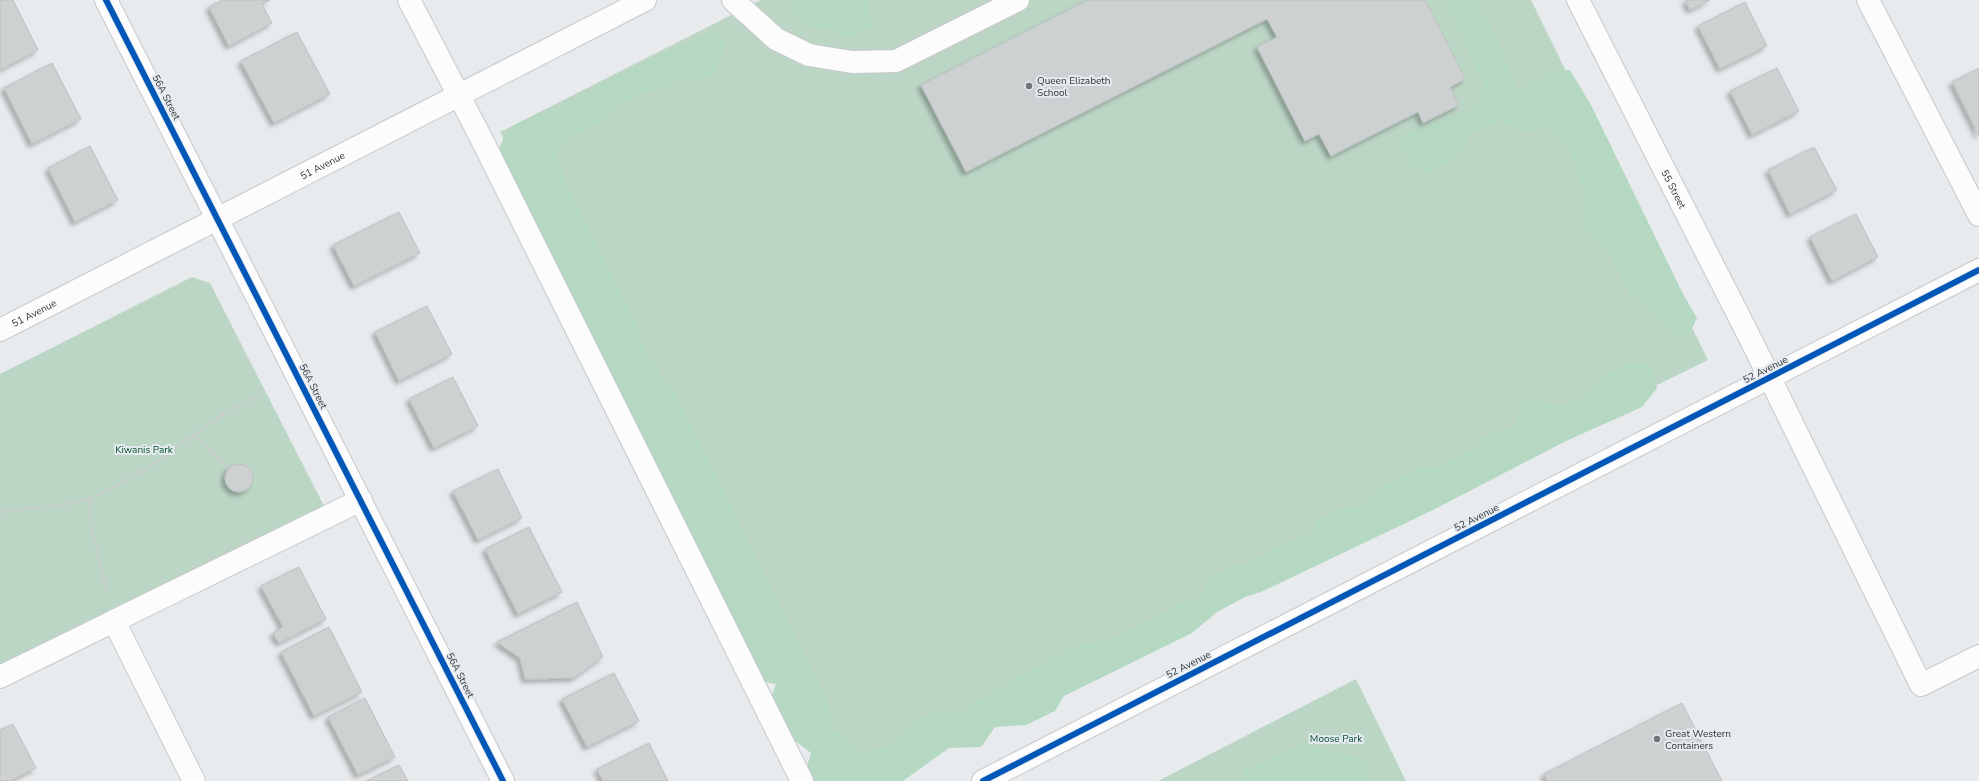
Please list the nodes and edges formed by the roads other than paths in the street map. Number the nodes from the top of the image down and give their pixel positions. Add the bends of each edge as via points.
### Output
1 (106, 0) edge
2 (409, 0) edge
3 (645, 0) edge
4 (733, 0) edge
5 (1018, 0) edge
6 (1578, 0) edge
7 (1868, 0) edge
8 (458, 96) junction
9 (1979, 215) edge
10 (218, 219) junction
11 (1979, 270) edge
12 (0, 330) edge
13 (1769, 378) junction
14 (360, 500) junction
15 (114, 621) junction
16 (1979, 656) edge
17 (0, 678) edge
18 (194, 781) edge
19 (503, 781) edge
20 (802, 781) edge
21 (983, 781) edge

1 - 10 street, 56A Street
2 - 8 street
3 - 8 street, 51 Avenue
4 - 5 street via 776,39 809,55 852,62 896,61
6 - 13 street, 55 Street
7 - 9 street
8 - 10 street, 51 Avenue
8 - 20 street
10 - 12 street, 51 Avenue
10 - 14 street, 56A Street
11 - 13 street, 52 Avenue
13 - 16 street, 55 Street via 1921,685
13 - 21 street, 52 Avenue
14 - 15 street
14 - 19 street, 56A Street
15 - 17 street
15 - 18 street

